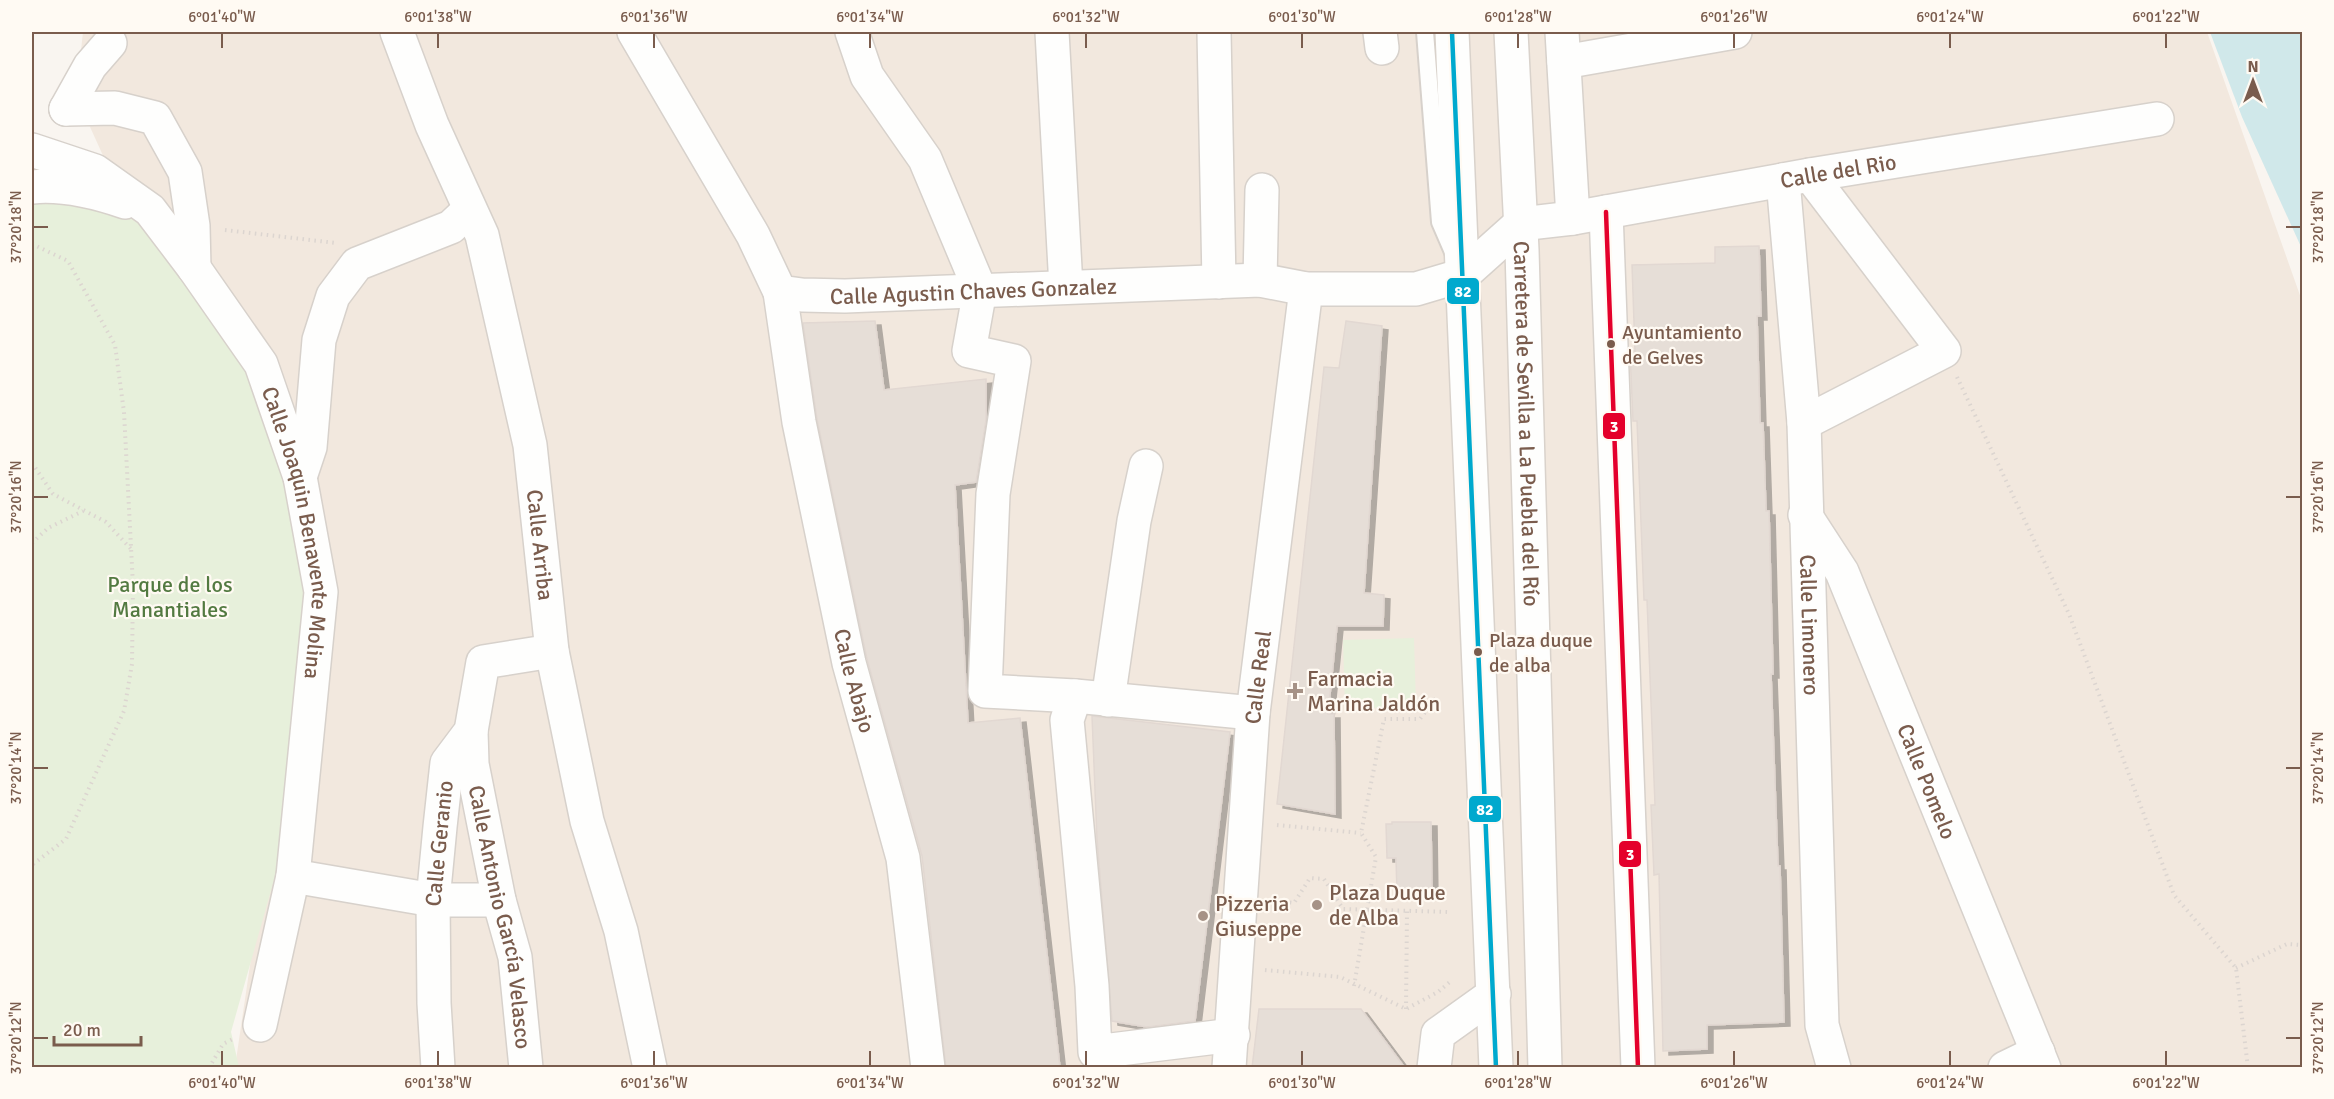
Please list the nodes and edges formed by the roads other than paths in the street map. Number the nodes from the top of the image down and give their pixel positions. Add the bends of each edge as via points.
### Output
1 (397, 32) edge
2 (634, 32) edge
3 (852, 32) edge
4 (1052, 32) edge
5 (1214, 32) edge
6 (1425, 32) edge
7 (1452, 32) edge
8 (1511, 32) edge
9 (1736, 32) edge
10 (110, 43) dead end
11 (1563, 47) edge
12 (2157, 119) dead end
13 (32, 150) edge
14 (1796, 178) junction
15 (32, 187) edge
16 (1262, 190) dead end
17 (150, 210) junction
18 (469, 210) junction
19 (1606, 212) junction
20 (1573, 218) junction
21 (1520, 224) junction
22 (194, 268) junction
23 (1463, 275) junction
24 (1260, 280) junction
25 (1219, 282) junction
26 (1065, 287) junction
27 (1306, 289) junction
28 (980, 290) junction
29 (780, 292) junction
30 (1804, 423) junction
31 (1146, 466) dead end
32 (300, 477) junction
33 (1805, 515) junction
34 (552, 651) junction
35 (1075, 696) junction
36 (1108, 700) junction
37 (1253, 713) junction
38 (471, 731) junction
39 (293, 876) junction
40 (433, 900) junction
41 (499, 900) junction
42 (1494, 994) junction
43 (260, 1025) road end
44 (1233, 1035) junction
45 (2041, 1060) edge
46 (438, 1068) edge
47 (526, 1068) edge
48 (650, 1068) edge
49 (928, 1068) edge
50 (1229, 1068) edge
51 (1434, 1068) edge
52 (1496, 1068) edge
53 (1545, 1068) edge
54 (1638, 1068) edge
55 (1834, 1068) edge
56 (2006, 1068) edge

1 - 18 street, Calle Arriba
2 - 29 street via 753,235
3 - 28 street via 867,76 925,159
4 - 26 street
5 - 25 street
6 - 23 lane via 1440,222
7 - 23 street
8 - 21 street, Carretera de Sevilla a La Puebla del Río
9 - 11 street
10 - 22 street via 90,66 66,109 115,108 154,118 185,172
11 - 20 street
12 - 14 street, Calle del Rio
13 - 17 street, Calle Joaquin Benavente Molina via 95,171
14 - 19 street, Calle del Rio
14 - 30 street, Calle Limonero
14 - 30 street via 1944,351
15 - 17 street via 105,195
16 - 24 street
17 - 22 street, Calle Joaquin Benavente Molina
18 - 32 street via 451,227 357,264 333,296 319,340 310,447
18 - 34 street, Calle Arriba via 482,235 530,445
19 - 20 street, Calle del Rio
19 - 54 street
20 - 21 street, Calle del Rio
21 - 23 street
21 - 53 street, Carretera de Sevilla a La Puebla del Río
22 - 32 street, Calle Joaquin Benavente Molina via 261,364
23 - 27 street, Calle Agustin Chaves Gonzalez via 1416,289
23 - 42 street
24 - 25 street, Calle Agustin Chaves Gonzalez
24 - 27 street, Calle Agustin Chaves Gonzalez
25 - 26 street, Calle Agustin Chaves Gonzalez
26 - 28 street, Calle Agustin Chaves Gonzalez
27 - 37 street, Calle Real
28 - 29 street, Calle Agustin Chaves Gonzalez via 845,296
28 - 35 street via 969,351 1014,361 993,494 985,691
29 - 49 street, Calle Abajo via 799,422 849,663 903,858
30 - 33 street, Calle Limonero
31 - 36 street via 1134,521
32 - 39 street, Calle Joaquin Benavente Molina via 321,592
33 - 45 street, Calle Pomelo via 1842,572
33 - 55 street, Calle Limonero via 1822,1026
34 - 38 street, Calle Geranio via 483,662
34 - 48 street, Calle Arriba via 587,821 621,931
35 - 36 street
35 - 44 street via 1067,720 1095,1052
36 - 37 street
37 - 44 street, Calle Real
38 - 40 street, Calle Geranio via 447,763
38 - 41 street, Calle Antonio García Velasco via 472,764
39 - 40 street
39 - 43 street, Calle Joaquin Benavente Molina
40 - 41 street
40 - 46 street, Calle Geranio
41 - 47 street, Calle Antonio García Velasco via 515,957
42 - 51 street via 1438,1034
42 - 52 street
44 - 50 street, Calle Real
45 - 56 street

